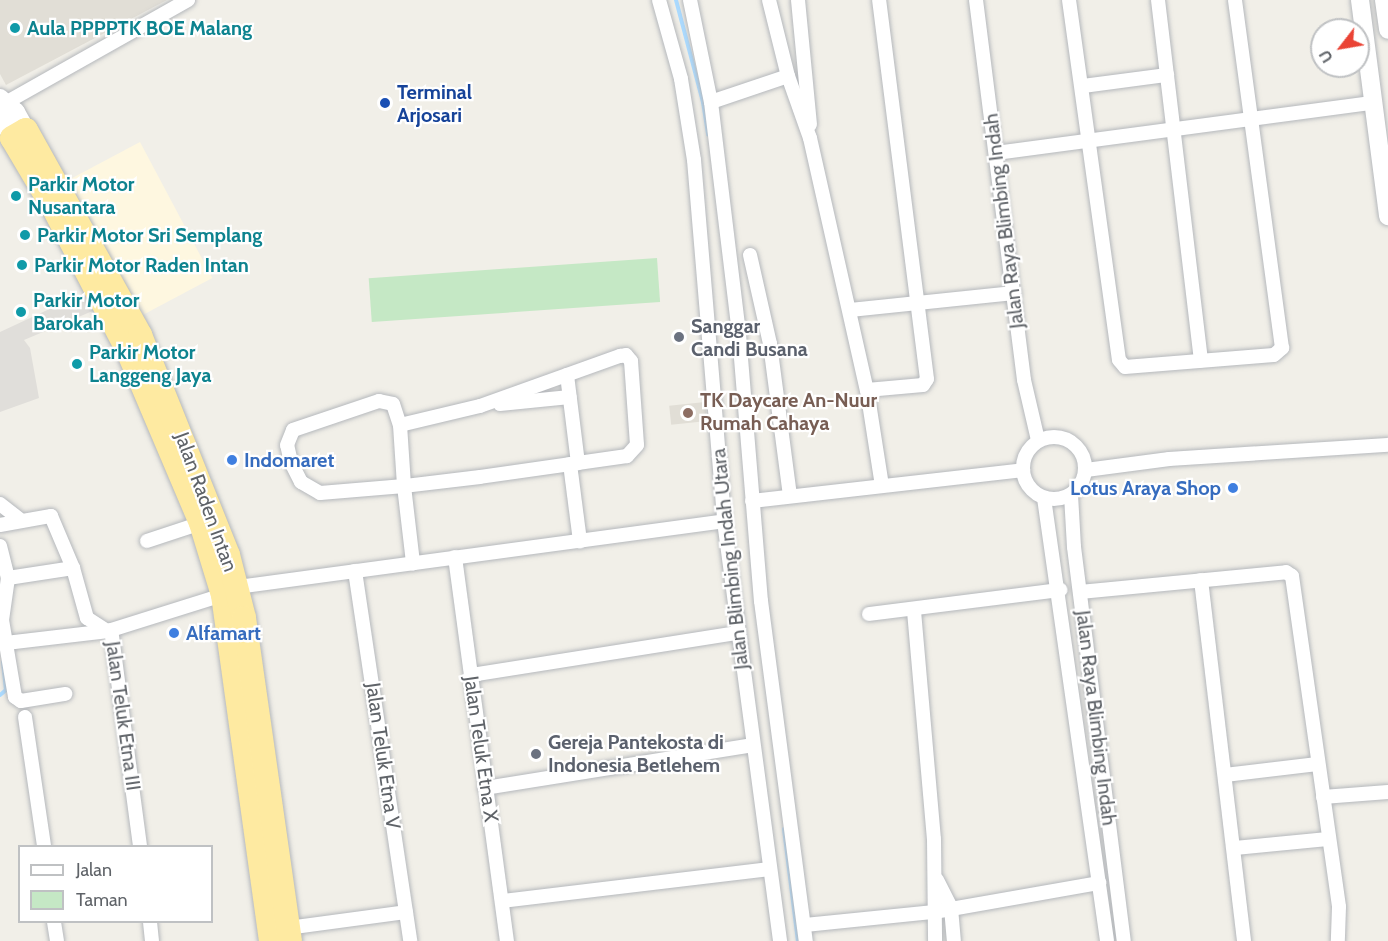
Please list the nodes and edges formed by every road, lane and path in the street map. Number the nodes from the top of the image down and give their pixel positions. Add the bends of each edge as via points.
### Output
1 (188, 0) edge
2 (659, 0) edge
3 (690, 0) edge
4 (769, 0) edge
5 (798, 0) edge
6 (879, 0) edge
7 (976, 0) edge
8 (1069, 0) edge
9 (1158, 0) edge
10 (1235, 0) edge
11 (1360, 0) edge
12 (1384, 0) edge
13 (1388, 30) edge
14 (1167, 75) junction
15 (788, 76) junction
16 (1083, 86) junction
17 (711, 102) junction
18 (1372, 103) junction
19 (2, 105) edge
20 (1249, 122) junction
21 (1173, 128) junction
22 (810, 138) junction
23 (13, 140) edge
24 (1089, 140) junction
25 (996, 153) junction
26 (1388, 216) edge
27 (750, 255) dead end
28 (1014, 294) junction
29 (919, 303) junction
30 (850, 310) junction
31 (119, 312) junction
32 (1202, 360) junction
33 (567, 375) junction
34 (867, 390) junction
35 (570, 397) junction
36 (480, 406) junction
37 (400, 425) junction
38 (1038, 440) junction
39 (1388, 445) edge
40 (574, 463) junction
41 (1086, 470) junction
42 (1023, 471) junction
43 (404, 486) junction
44 (882, 486) junction
45 (790, 495) junction
46 (1071, 495) junction
47 (1044, 498) junction
48 (752, 501) junction
49 (0, 504) edge
50 (19, 519) junction
51 (724, 521) junction
52 (201, 523) junction
53 (0, 525) edge
54 (147, 541) dead end
55 (580, 541) junction
56 (0, 546) edge
57 (455, 557) junction
58 (413, 563) junction
59 (73, 568) junction
60 (355, 571) junction
61 (8, 578) junction
62 (1201, 580) junction
63 (1060, 590) junction
64 (230, 591) junction
65 (1080, 592) junction
66 (914, 611) junction
67 (869, 614) dead end
68 (109, 631) junction
69 (737, 633) junction
70 (6, 643) junction
71 (4, 659) edge
72 (471, 675) junction
73 (65, 694) dead end
74 (25, 717) dead end
75 (753, 745) junction
76 (1317, 764) junction
77 (1225, 775) junction
78 (485, 788) junction
79 (1388, 792) edge
80 (1323, 797) junction
81 (1328, 839) junction
82 (44, 845) edge
83 (140, 845) edge
84 (1235, 848) junction
85 (769, 869) junction
86 (936, 879) junction
87 (1100, 883) junction
88 (502, 901) junction
89 (951, 908) junction
90 (406, 912) junction
91 (934, 912) junction
92 (54, 923) edge
93 (150, 923) edge
94 (805, 925) junction
95 (283, 937) edge
96 (57, 941) edge
97 (152, 941) edge
98 (410, 941) edge
99 (507, 941) edge
100 (780, 941) edge
101 (806, 941) edge
102 (935, 941) edge
103 (954, 941) edge
104 (1107, 941) edge
105 (1124, 941) edge
106 (1245, 941) edge
107 (1338, 941) edge

1 - 19 street
2 - 51 street, Jalan Blimbing Indah Utara via 681,79 694,160
3 - 17 street, Jalan Blimbing Indah Utara
4 - 15 street
5 - 22 street
6 - 29 street
7 - 25 street, Jalan Raya Blimbing Indah
8 - 16 street
9 - 14 street
10 - 20 street
11 - 18 street
12 - 13 street
14 - 16 street
14 - 21 street
15 - 17 street
15 - 22 street
16 - 24 street
17 - 48 street, Jalan Blimbing Indah Utara via 739,334
18 - 20 street
18 - 26 street
19 - 23 street, Jalan Raden Intan
20 - 21 street
20 - 32 street via 1282,348 1274,355
21 - 24 street
21 - 32 street
22 - 30 street
23 - 31 highway, Jalan Raden Intan via 44,174
24 - 25 street
24 - 32 street via 1119,362 1125,367
25 - 28 street, Jalan Raya Blimbing Indah
27 - 45 street via 770,344
28 - 29 street
28 - 38 street, Jalan Raya Blimbing Indah via 1024,380
29 - 30 street
29 - 34 street via 926,382
30 - 34 street
31 - 52 highway, Jalan Raden Intan
31 - 64 highway, Jalan Raden Intan via 191,457
33 - 35 street
33 - 36 street
33 - 40 street via 623,355 631,361 635,450 627,456
34 - 44 street
35 - 36 street
35 - 40 street
36 - 37 street
37 - 43 street
37 - 43 street via 393,404 379,401 297,427 287,446 297,476 315,491
38 - 41 street via 1055,436 1071,440 1082,453
38 - 42 street via 1029,448
39 - 41 street via 1169,459
40 - 43 street
40 - 55 street
41 - 46 street via 1079,488
42 - 44 street
42 - 47 street via 1029,487
43 - 58 street
44 - 45 street
45 - 48 street
46 - 47 street
46 - 65 street, Jalan Raya Blimbing Indah
47 - 63 street, Jalan Raya Blimbing Indah
48 - 94 street, Jalan Blimbing Indah Utara via 760,601
49 - 50 street
50 - 53 street
50 - 59 street via 51,516
51 - 55 street, Jalan Teluk Etna III
51 - 69 street, Jalan Blimbing Indah Utara
52 - 54 street
52 - 64 highway, Jalan Raden Intan
55 - 57 street, Jalan Teluk Etna III
56 - 61 street
57 - 58 street, Jalan Teluk Etna III
57 - 72 street, Jalan Teluk Etna X
58 - 60 street, Jalan Teluk Etna III
59 - 61 street
59 - 68 street via 87,618
60 - 64 street, Jalan Teluk Etna III
60 - 90 street, Jalan Teluk Etna V
61 - 70 street via 1,611
62 - 65 street
62 - 76 street via 1286,572 1294,578
62 - 77 street
63 - 66 street
63 - 87 street, Jalan Raya Blimbing Indah
64 - 68 street, Jalan Teluk Etna III
64 - 95 highway, Jalan Raden Intan
65 - 105 street, Jalan Raya Blimbing Indah
66 - 67 street
66 - 86 street
68 - 70 street
68 - 83 street, Jalan Teluk Etna III
69 - 72 street
69 - 75 street, Jalan Blimbing Indah Utara
70 - 71 street
71 - 73 street via 13,694 19,701
72 - 78 street, Jalan Teluk Etna X
74 - 82 street
75 - 78 street
75 - 85 street, Jalan Blimbing Indah Utara
76 - 77 street
76 - 80 street
77 - 84 street
78 - 88 street, Jalan Teluk Etna X
79 - 80 street
80 - 81 street
81 - 84 street
81 - 107 street via 1339,907
84 - 106 street
85 - 88 street
85 - 100 street, Jalan Blimbing Indah Utara
86 - 89 street
86 - 91 street
87 - 89 street
87 - 104 street, Jalan Raya Blimbing Indah
88 - 99 street, Jalan Teluk Etna X
89 - 91 street
89 - 103 street
90 - 95 street
90 - 98 street, Jalan Teluk Etna V
91 - 94 street
91 - 102 street
92 - 96 street
93 - 97 street
94 - 101 street, Jalan Blimbing Indah Utara

